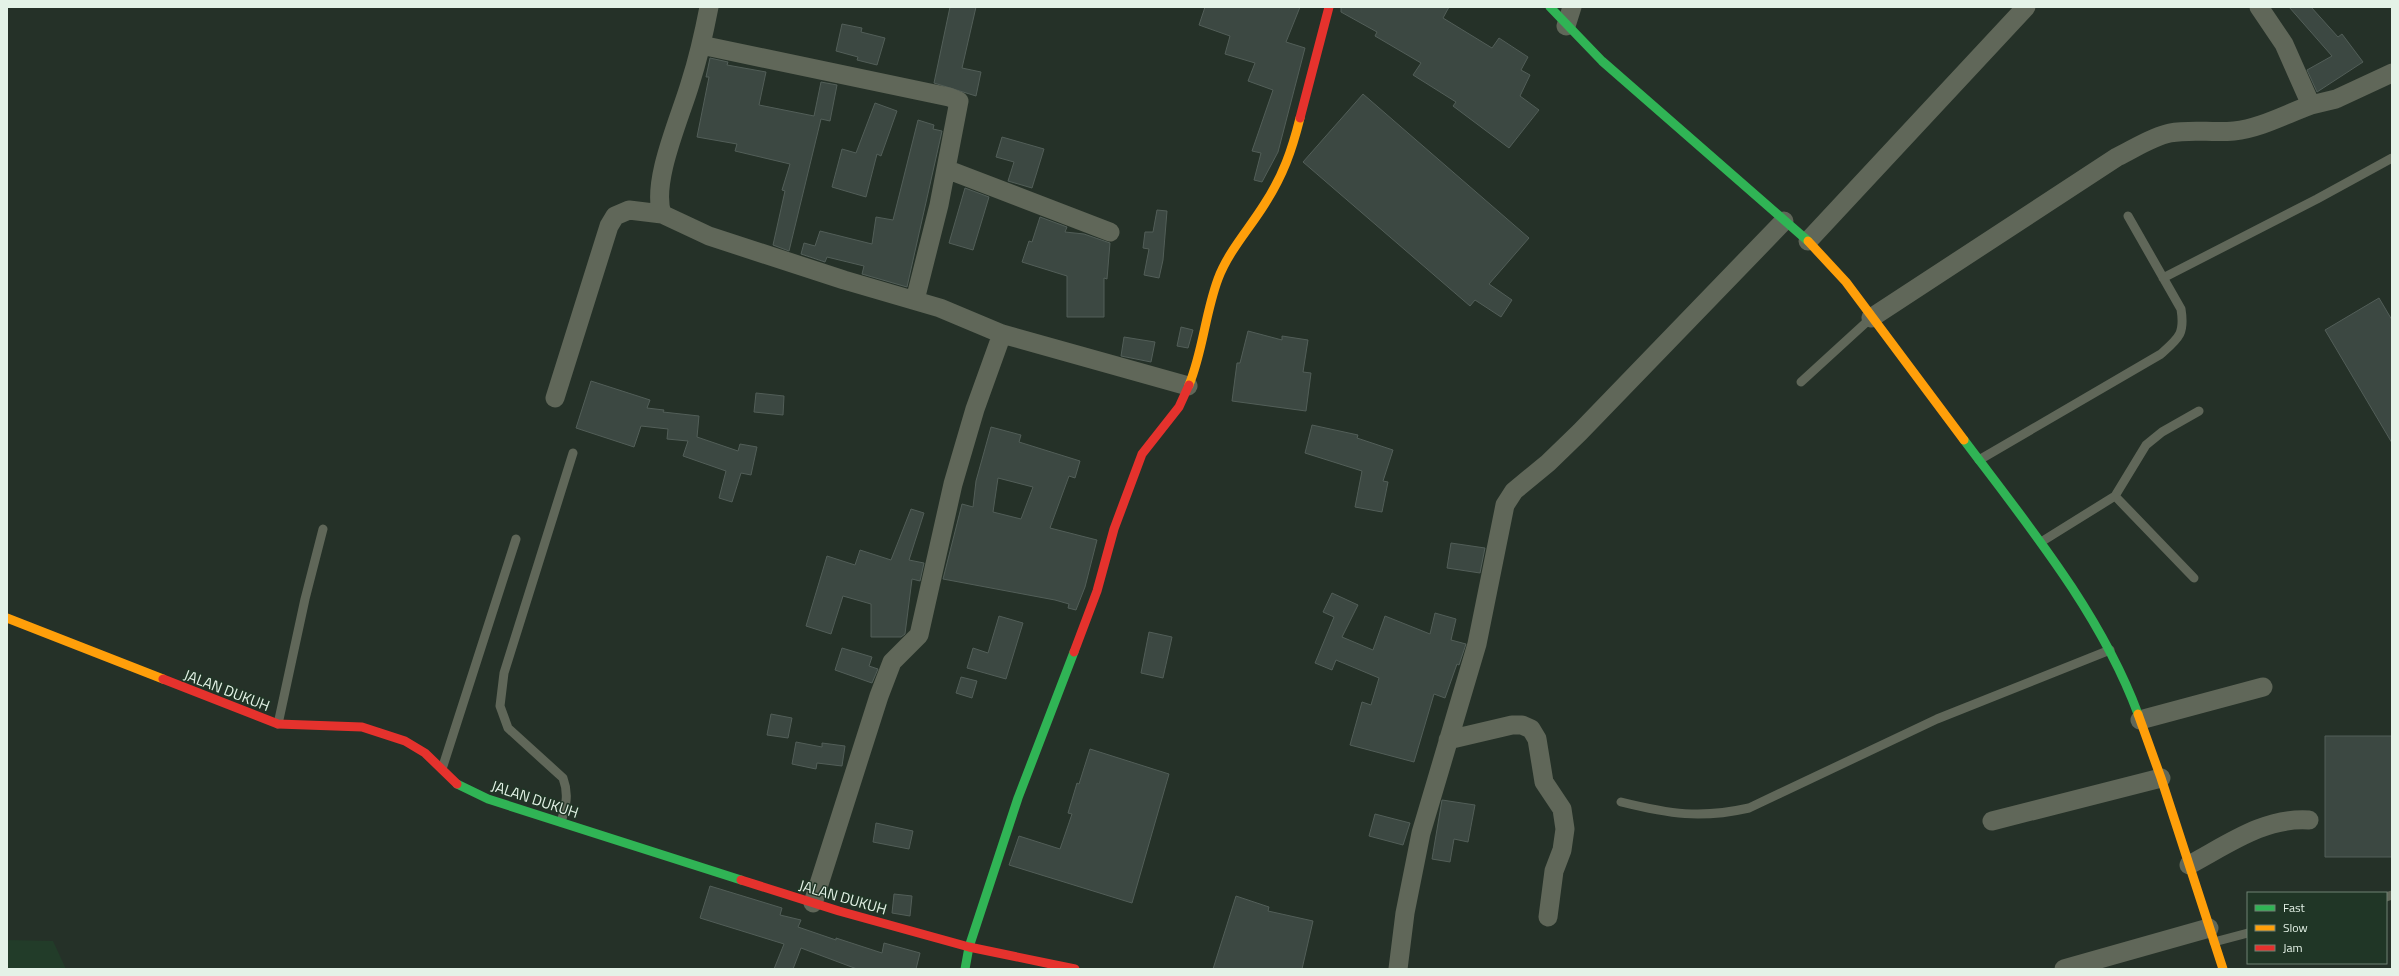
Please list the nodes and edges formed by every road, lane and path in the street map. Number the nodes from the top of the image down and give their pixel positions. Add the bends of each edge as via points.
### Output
1 (709, 7) edge
2 (1329, 7) edge
3 (1550, 7) edge
4 (1572, 7) edge
5 (2026, 7) edge
6 (2259, 7) edge
7 (1566, 26) junction
8 (701, 45) junction
9 (2392, 73) edge
10 (2311, 105) junction
11 (2392, 158) edge
12 (946, 169) junction
13 (662, 214) junction
14 (2128, 216) dead end
15 (1784, 221) junction
16 (1110, 232) dead end
17 (1808, 241) junction
18 (2163, 278) junction
19 (915, 300) junction
20 (1871, 318) junction
21 (1002, 334) junction
22 (1801, 382) dead end
23 (1188, 386) junction
24 (555, 398) dead end
25 (2199, 410) dead end
26 (573, 453) dead end
27 (1978, 461) junction
28 (2115, 496) junction
29 (323, 529) dead end
30 (516, 539) dead end
31 (2040, 542) junction
32 (2194, 578) dead end
33 (7, 618) edge
34 (2110, 650) junction
35 (2263, 687) dead end
36 (2140, 720) junction
37 (278, 724) junction
38 (1448, 740) junction
39 (442, 769) junction
40 (2161, 778) junction
41 (1622, 802) dead end
42 (2309, 820) dead end
43 (1992, 821) dead end
44 (561, 822) junction
45 (2189, 865) junction
46 (813, 903) junction
47 (1548, 916) dead end
48 (2247, 933) edge
49 (2212, 935) junction
50 (969, 948) junction
51 (965, 969) edge
52 (1076, 969) edge
53 (1398, 969) edge
54 (2064, 969) edge
55 (2223, 969) edge

1 - 8 street
2 - 23 street via 1290,157 1265,204 1237,244 1218,279 1197,365
3 - 7 street
4 - 7 street
5 - 17 street
6 - 10 street via 2284,44
7 - 15 street via 1602,61
8 - 12 street via 956,98 959,104
8 - 13 street via 665,163 659,196
9 - 10 street via 2336,99
10 - 20 street via 2273,121 2234,131 2185,131 2151,140 2117,157
11 - 18 lane via 2317,200
12 - 16 street
12 - 19 street
13 - 19 street via 709,236
13 - 24 street via 629,210 615,216 609,226
14 - 18 lane
15 - 17 street
15 - 38 street via 1580,432 1548,464 1509,496 1500,522 1478,644
17 - 20 street via 1846,282
18 - 27 lane via 2181,309 2184,326 2178,340 2161,354
19 - 21 street
20 - 22 lane
20 - 27 street
21 - 23 street
21 - 46 street via 975,409 953,484 919,635 892,662
23 - 50 street via 1179,408 1142,454 1114,529 1097,591 1018,798
25 - 28 lane via 2162,432 2146,445
26 - 44 lane via 504,673 500,706 508,728 563,778 567,788 567,803
27 - 31 street
28 - 31 lane
28 - 32 lane
29 - 37 lane
30 - 39 lane
31 - 34 street
33 - 37 street, JALAN DUKUH
34 - 36 street
34 - 41 lane via 1937,719 1749,808 1719,814 1682,815
35 - 36 street
36 - 40 street
37 - 39 street, JALAN DUKUH via 362,727 373,730 405,741 425,752
38 - 47 street via 1512,725 1522,725 1531,729 1537,739 1544,782 1562,809 1565,829 1562,850 1554,871
38 - 53 street via 1421,833 1405,913
39 - 44 street, JALAN DUKUH via 460,786 488,799
40 - 43 street
40 - 45 street
42 - 45 street via 2295,819 2259,827
44 - 46 street, JALAN DUKUH
45 - 49 street
46 - 50 street, JALAN DUKUH
48 - 49 lane
49 - 54 street
49 - 55 street
50 - 51 street
50 - 52 street, JALAN DUKUH

